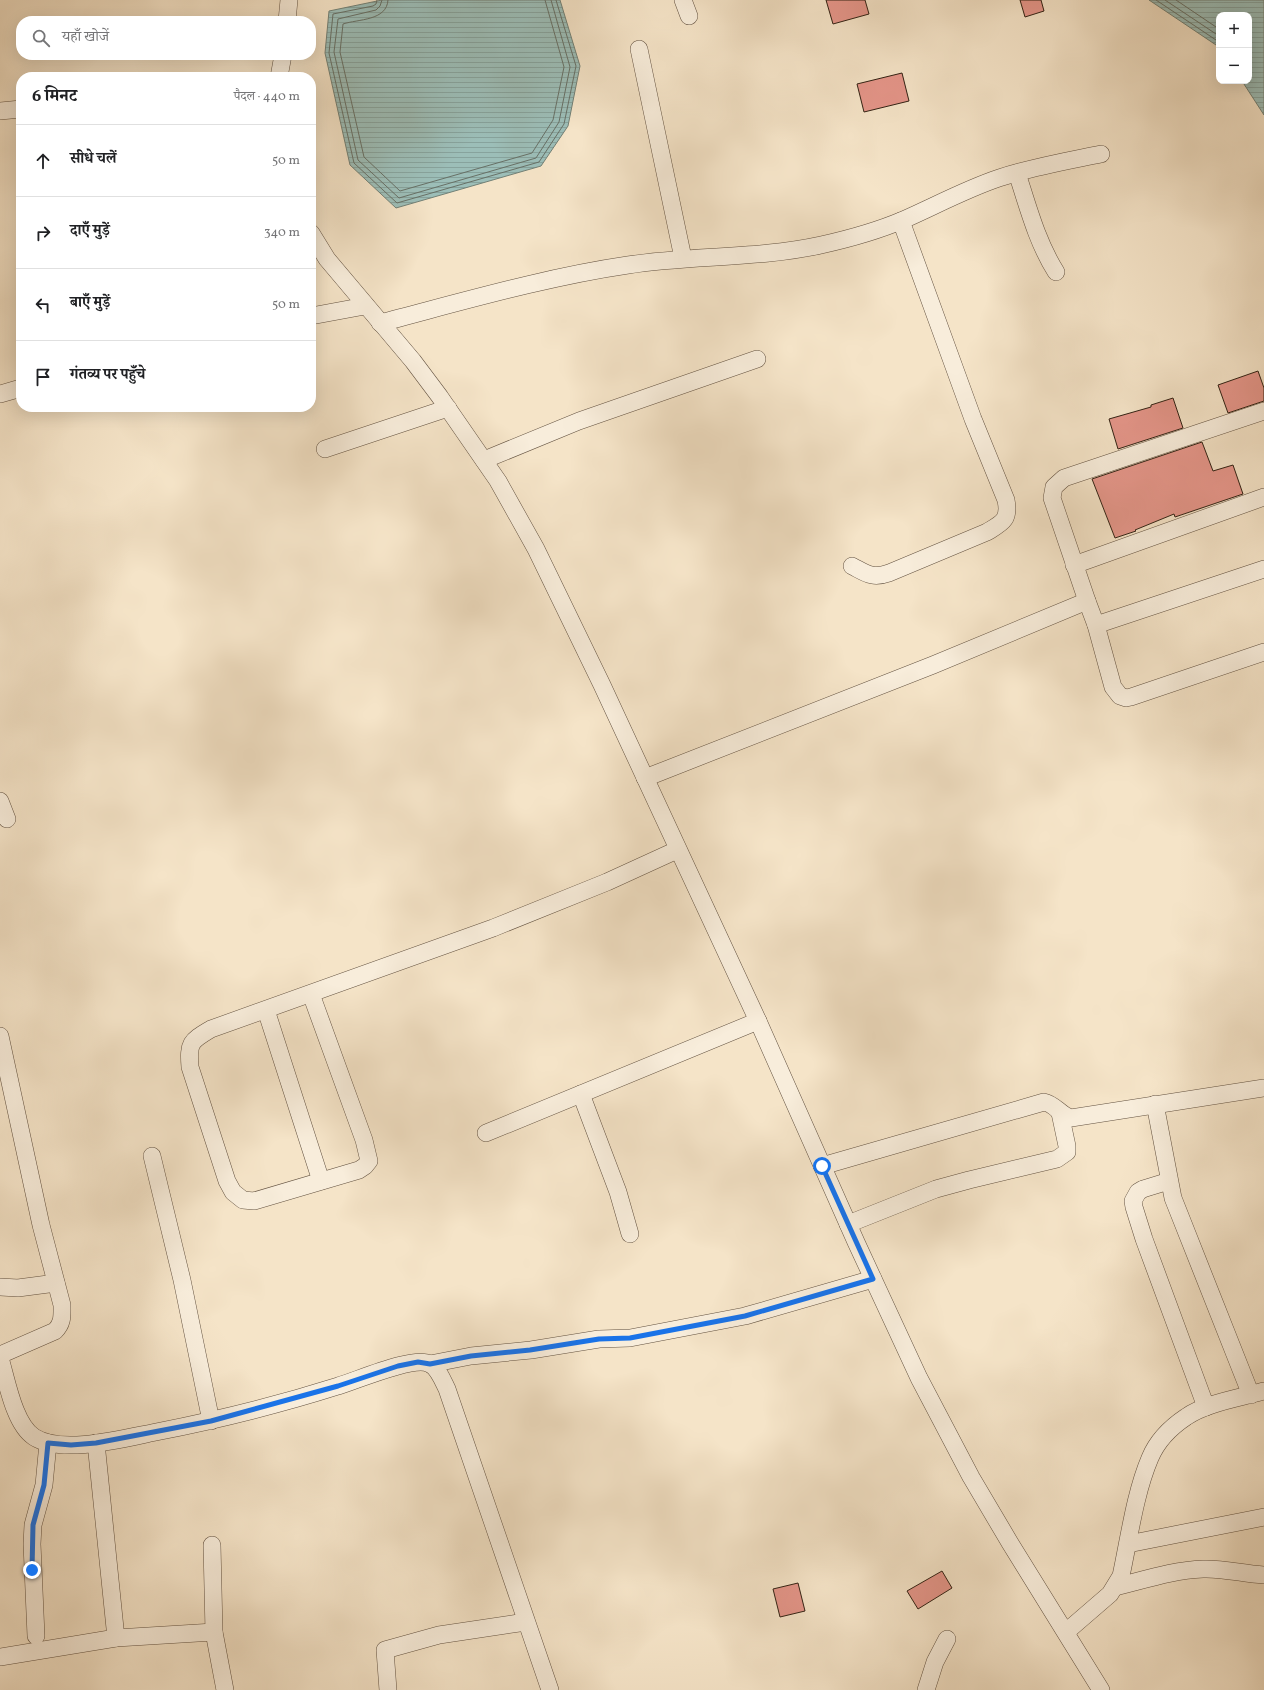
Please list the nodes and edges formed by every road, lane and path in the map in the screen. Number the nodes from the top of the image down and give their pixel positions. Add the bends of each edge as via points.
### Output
1 (289, 0) edge
2 (287, 16) edge
3 (639, 49) dead end
4 (281, 60) edge
5 (276, 72) edge
6 (16, 109) edge
7 (0, 111) edge
8 (1101, 154) dead end
9 (1017, 173) junction
10 (901, 221) junction
11 (316, 241) edge
12 (682, 258) junction
13 (1056, 272) dead end
14 (366, 306) junction
15 (316, 315) edge
16 (380, 322) junction
17 (757, 359) dead end
18 (16, 389) edge
19 (0, 394) edge
20 (448, 408) junction
21 (1264, 411) edge
22 (325, 449) dead end
23 (484, 460) junction
24 (1264, 497) edge
25 (1074, 565) junction
26 (852, 566) dead end
27 (1264, 569) edge
28 (1087, 601) junction
29 (1096, 625) junction
30 (1264, 652) edge
31 (645, 778) junction
32 (0, 801) edge
33 (7, 819) dead end
34 (677, 850) junction
35 (311, 994) junction
36 (266, 1010) junction
37 (758, 1020) junction
38 (0, 1036) edge
39 (1264, 1088) edge
40 (581, 1094) junction
41 (6, 1100) edge
42 (1155, 1104) junction
43 (1060, 1113) junction
44 (486, 1133) dead end
45 (152, 1156) dead end
46 (822, 1166) junction
47 (321, 1181) junction
48 (1169, 1181) junction
49 (848, 1224) junction
50 (630, 1234) dead end
51 (873, 1279) junction
52 (56, 1283) junction
53 (0, 1287) edge
54 (0, 1357) edge
55 (430, 1364) junction
56 (1257, 1393) edge
57 (1206, 1407) junction
58 (211, 1421) junction
59 (48, 1443) junction
60 (96, 1443) junction
61 (1264, 1517) edge
62 (1128, 1544) junction
63 (212, 1546) dead end
64 (1264, 1575) edge
65 (1115, 1587) junction
66 (526, 1622) junction
67 (214, 1632) junction
68 (1066, 1632) junction
69 (36, 1636) dead end
70 (116, 1638) junction
71 (947, 1639) dead end
72 (0, 1657) edge
73 (225, 1690) edge
74 (388, 1690) edge
75 (550, 1690) edge
76 (926, 1690) edge
77 (1101, 1690) edge

1 - 2 street
3 - 12 street
4 - 5 street
6 - 7 street
8 - 9 street
9 - 10 street via 967,190
9 - 13 street via 1039,242
10 - 12 street via 855,236 791,251
10 - 26 street via 970,411 1006,500 1007,517 987,532 879,576
11 - 14 street via 327,259
12 - 16 street via 588,272
14 - 15 street
14 - 16 street
16 - 20 street
17 - 23 street via 579,422
18 - 19 street
20 - 22 street
20 - 23 street
21 - 25 street via 1064,478 1059,482 1054,487 1052,498
23 - 31 street via 536,549
24 - 25 street
25 - 28 street
27 - 29 street
28 - 29 street
28 - 31 street via 933,665
29 - 30 street via 1113,687 1120,696 1126,698
31 - 34 street
32 - 33 street
34 - 35 street via 608,882 501,926
34 - 37 street
35 - 36 street
35 - 47 street via 364,1140 368,1161 366,1166 358,1170
36 - 47 street
36 - 47 street via 211,1030 195,1039 189,1049 190,1067 205,1115 227,1181 233,1192 243,1200 260,1199
37 - 40 street
37 - 46 street
38 - 41 street
39 - 42 street
40 - 44 street
40 - 50 street via 618,1192
41 - 52 street
42 - 43 street via 1071,1118
42 - 48 street
43 - 46 street via 1054,1106 1044,1102
43 - 49 street via 1067,1152 1057,1160 936,1189
45 - 58 street via 182,1280
46 - 49 street
48 - 56 street via 1173,1198
48 - 57 street via 1138,1192 1133,1201 1134,1208
49 - 51 street
51 - 55 street via 737,1318 630,1338 599,1339
51 - 68 street via 919,1378 971,1477
52 - 53 street via 18,1288
52 - 54 street via 62,1305 62,1325 56,1331
54 - 59 street via 23,1426 34,1437
55 - 58 street via 418,1362 398,1366 338,1386
55 - 66 street via 447,1389
56 - 57 street
57 - 62 street via 1186,1416 1170,1430 1150,1457
58 - 60 street
59 - 60 street
59 - 69 street via 44,1485 33,1525
60 - 70 street
61 - 62 street
62 - 65 street
63 - 67 street
64 - 65 street via 1203,1568 1184,1570
65 - 68 street
66 - 74 street via 439,1635 385,1650
66 - 75 street
67 - 70 street
67 - 73 street
68 - 77 street
70 - 72 street
71 - 76 street via 935,1662

